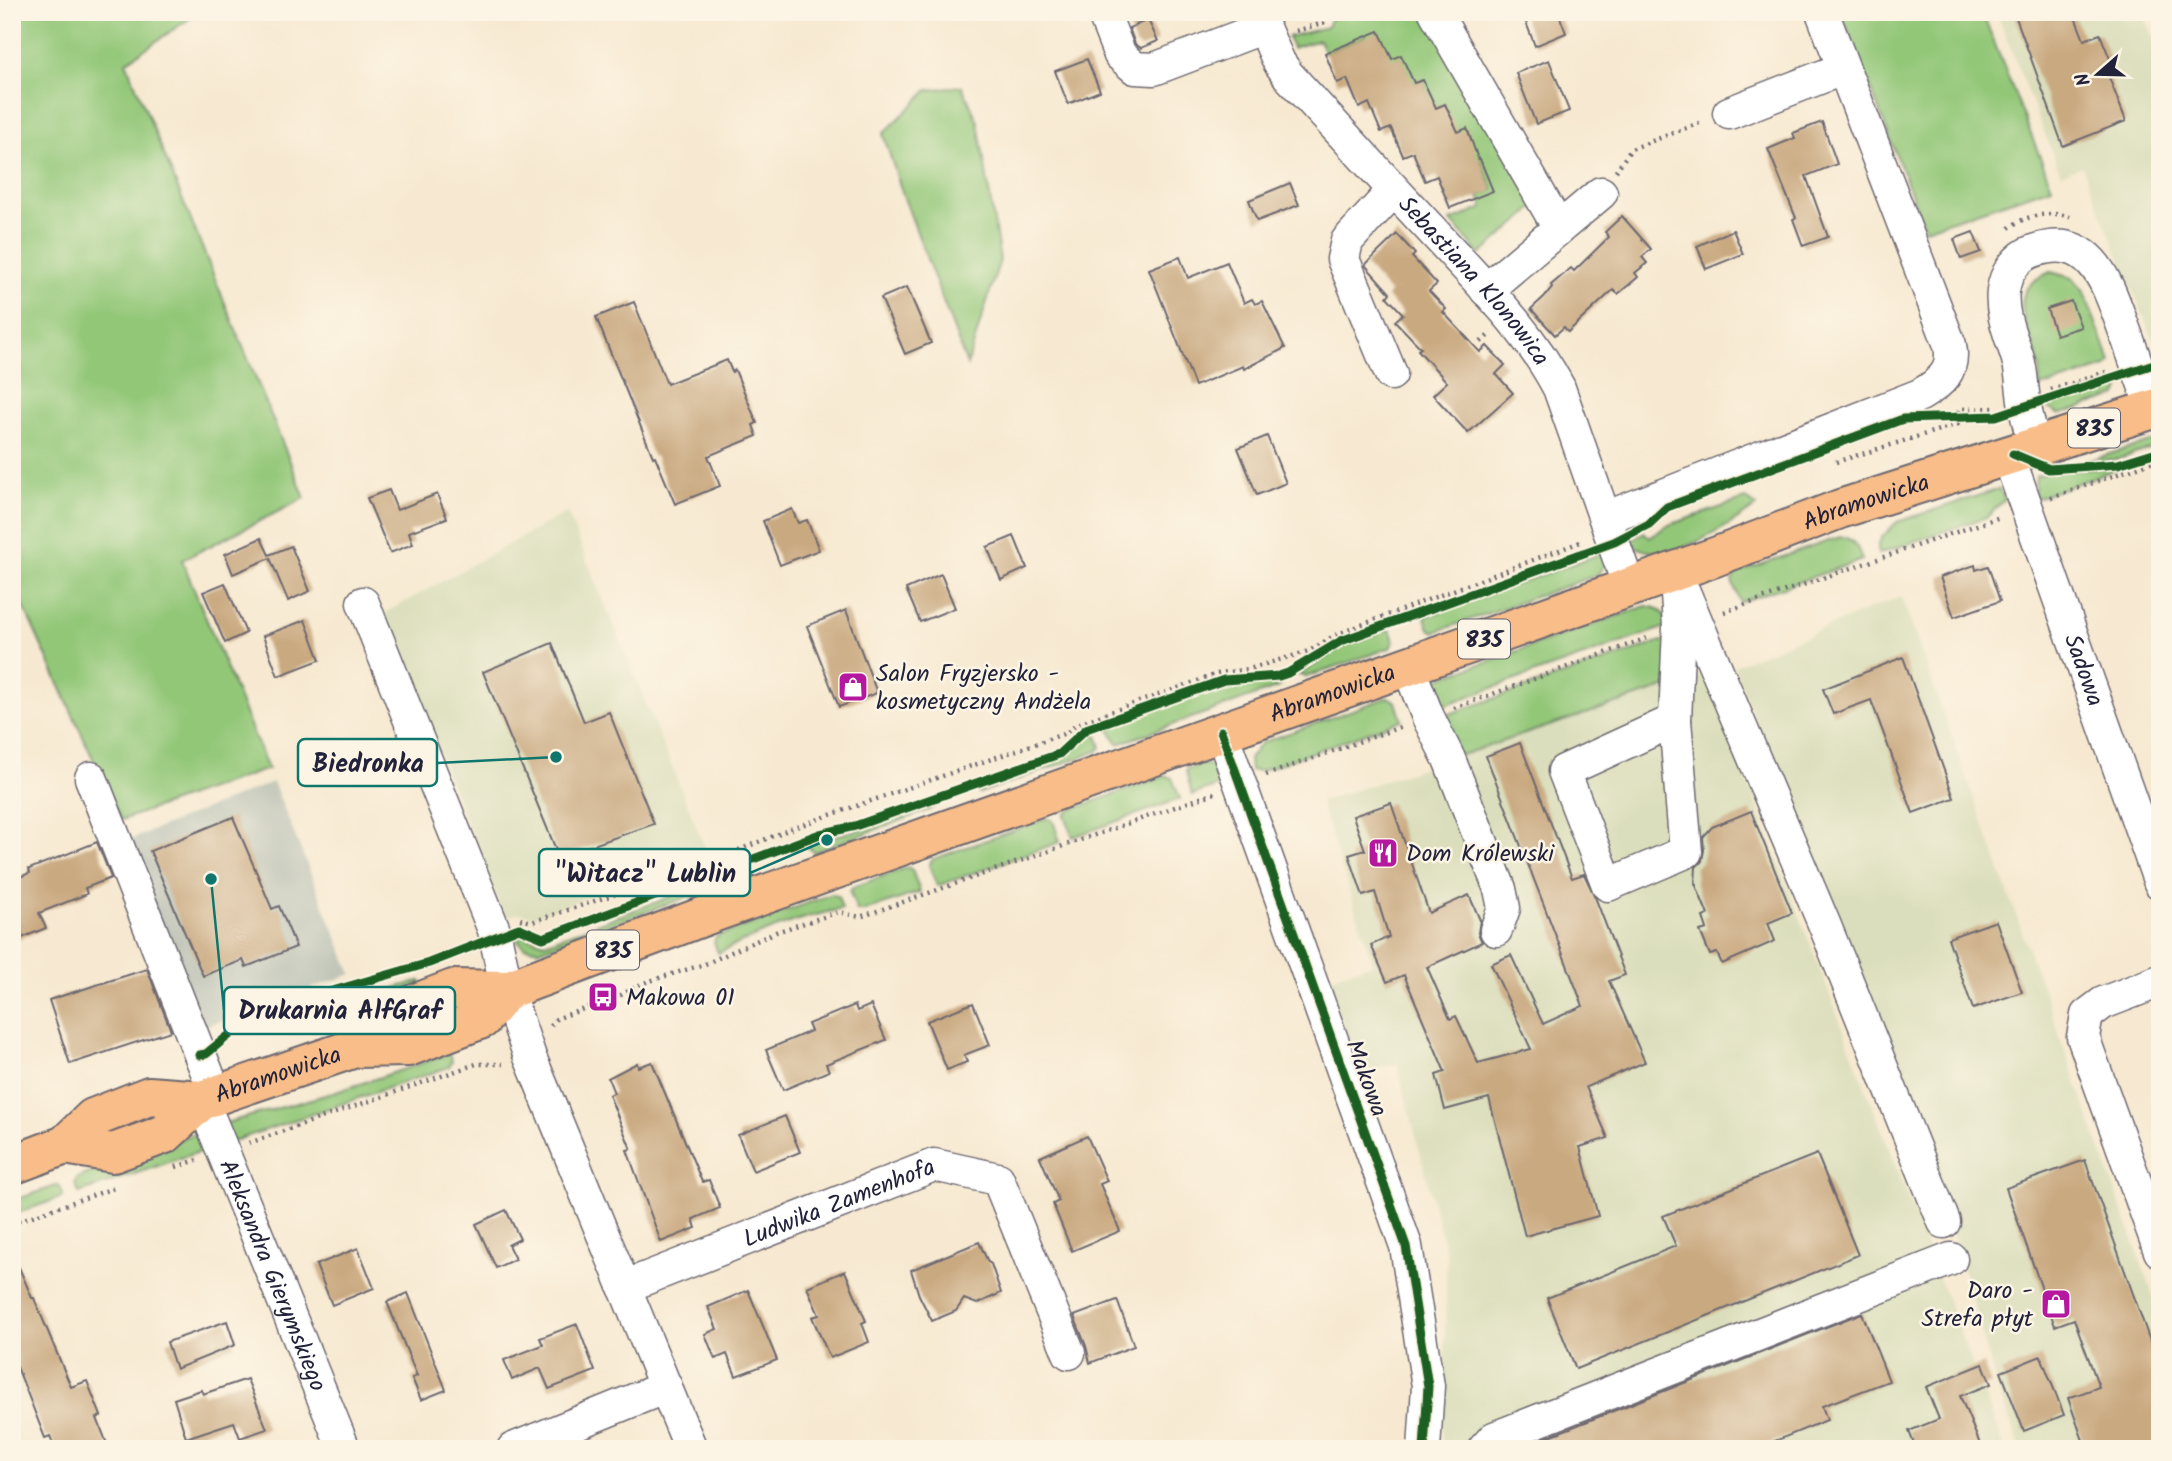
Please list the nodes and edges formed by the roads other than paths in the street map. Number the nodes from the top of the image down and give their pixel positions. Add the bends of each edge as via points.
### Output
1 (1103, 12) edge
2 (1435, 12) edge
3 (1822, 12) edge
4 (1270, 24) edge
5 (1842, 69) junction
6 (1729, 113) road end
7 (1394, 190) junction
8 (1601, 192) road end
9 (1559, 228) junction
10 (1486, 290) junction
11 (1391, 374) dead end
12 (2156, 409) edge
13 (2022, 451) junction
14 (1607, 524) junction
15 (1675, 571) junction
16 (1629, 587) junction
17 (363, 603) dead end
18 (1688, 624) junction
19 (1408, 666) junction
20 (1675, 720) junction
21 (1222, 732) junction
22 (91, 778) dead end
23 (2160, 883) edge
24 (1496, 930) dead end
25 (2160, 981) edge
26 (507, 990) junction
27 (209, 1098) junction
28 (12, 1165) edge
29 (1944, 1222) dead end
30 (2160, 1251) edge
31 (1951, 1259) dead end
32 (624, 1287) junction
33 (1069, 1353) dead end
34 (666, 1387) junction
35 (506, 1444) edge
36 (344, 1449) edge
37 (691, 1449) edge
38 (1424, 1449) edge
39 (1484, 1449) edge

1 - 4 street via 1120,55 1135,68 1154,69
2 - 9 street
3 - 5 street
4 - 7 street, Sebastiana Klonowica via 1279,62 1288,75
5 - 6 street
5 - 14 street via 1946,333 1950,370 1920,395
7 - 10 street, Sebastiana Klonowica
7 - 11 street via 1347,241 1343,259
8 - 9 street
9 - 10 street
10 - 14 street, Sebastiana Klonowica via 1532,342 1555,380
12 - 13 main road, Abramowicka / 835
12 - 13 street, Sadowa via 2098,268 2075,250 2036,250 2013,265 2003,292 2004,315 2022,377 2010,405
13 - 15 main road, Abramowicka / 835 via 1822,515
13 - 23 street, Sadowa via 2027,507
14 - 16 street, Sebastiana Klonowica
15 - 16 main road, Abramowicka / 835
15 - 18 street
16 - 19 main road, Abramowicka / 835
17 - 26 street via 495,934
18 - 20 street
18 - 29 street via 1819,914
19 - 21 main road, Abramowicka / 835
19 - 24 street via 1500,889 1504,908
20 - 20 street via 1564,771 1608,885 1686,852
21 - 26 main road, Abramowicka / 835
21 - 38 street, Makowa via 1406,1246 1428,1386
22 - 27 street, Aleksandra Gierymskiego
25 - 30 street via 2103,1003 2087,1015 2083,1037
26 - 27 main road, Abramowicka / 835 via 482,1019 453,1031 408,1047 355,1048
26 - 32 street
27 - 28 main road, Abramowicka / 835 via 149,1096 93,1118 65,1145
27 - 36 street, Aleksandra Gierymskiego
31 - 39 street via 1494,1438
32 - 33 street, Ludwika Zamenhofa via 934,1165 998,1179
32 - 34 street
34 - 35 street
34 - 37 street

